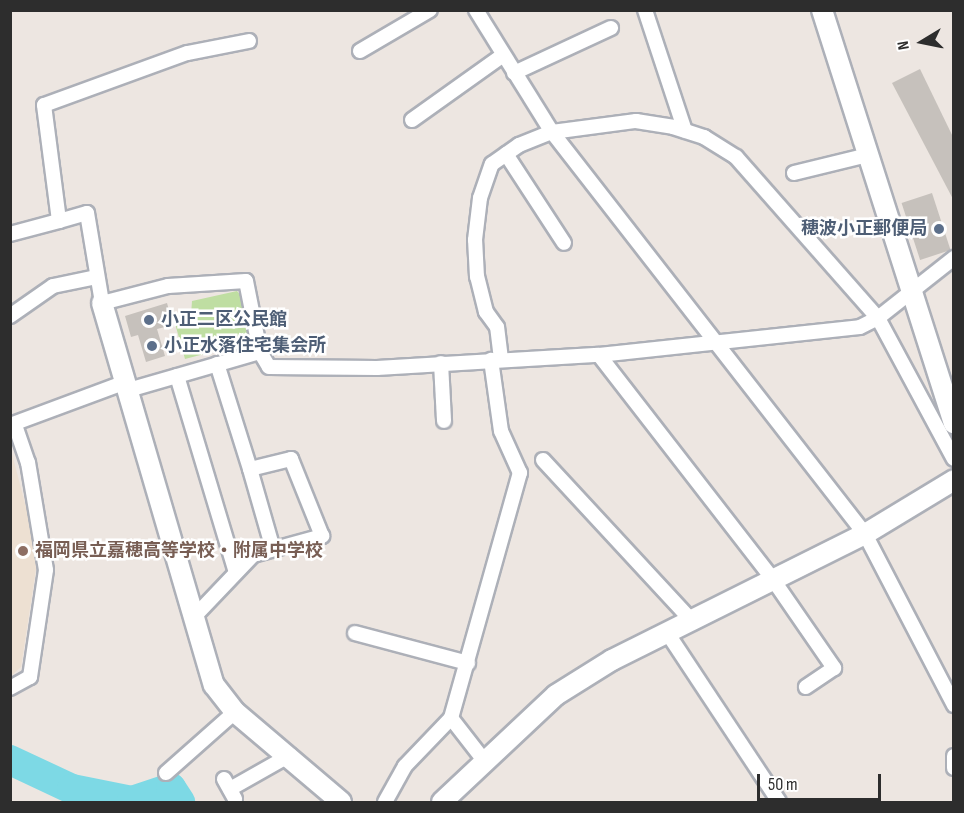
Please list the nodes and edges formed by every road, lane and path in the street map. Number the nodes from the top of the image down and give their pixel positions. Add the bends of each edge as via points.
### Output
1 (430, 10) edge
2 (476, 10) edge
3 (645, 10) edge
4 (822, 10) edge
5 (611, 28) dead end
6 (249, 41) dead end
7 (360, 51) dead end
8 (503, 56) junction
9 (514, 73) junction
10 (412, 120) dead end
11 (685, 131) junction
12 (552, 132) junction
13 (506, 154) junction
14 (868, 154) junction
15 (795, 173) dead end
16 (59, 221) junction
17 (10, 234) edge
18 (564, 243) dead end
19 (954, 258) edge
20 (97, 277) junction
21 (911, 288) junction
22 (102, 303) junction
23 (10, 316) edge
24 (878, 318) junction
25 (712, 343) junction
26 (260, 351) junction
27 (599, 355) junction
28 (496, 360) junction
29 (441, 363) junction
30 (217, 364) junction
31 (177, 376) junction
32 (124, 387) junction
33 (444, 421) dead end
34 (954, 423) edge
35 (13, 425) edge
36 (954, 459) edge
37 (543, 460) dead end
38 (250, 469) junction
39 (954, 480) edge
40 (865, 534) junction
41 (273, 549) junction
42 (235, 569) junction
43 (774, 581) junction
44 (194, 617) junction
45 (693, 622) junction
46 (355, 633) dead end
47 (668, 634) junction
48 (468, 663) junction
49 (806, 687) dead end
50 (10, 688) edge
51 (954, 705) edge
52 (235, 712) junction
53 (452, 718) junction
54 (291, 755) junction
55 (954, 756) edge
56 (486, 763) junction
57 (954, 768) edge
58 (166, 773) dead end
59 (230, 789) dead end
60 (341, 802) edge
61 (385, 802) edge
62 (442, 802) edge
63 (779, 802) edge

1 - 7 street
2 - 8 street
3 - 11 street
4 - 14 street
5 - 9 street
6 - 16 street via 187,53 44,105
8 - 9 street
8 - 10 street
9 - 12 street
11 - 12 street via 636,121
11 - 24 street via 736,157
12 - 13 street
12 - 25 street
13 - 18 street
13 - 28 street via 492,164 480,198 475,240 477,277 486,312 497,327
14 - 15 street
14 - 21 street
16 - 17 street
16 - 20 street via 87,213
19 - 21 street
20 - 22 street
20 - 23 street via 54,286
21 - 24 street
21 - 34 street
22 - 26 street via 168,286 246,281
22 - 32 street
24 - 25 street via 860,327
24 - 36 street
25 - 27 street
25 - 40 street
26 - 29 street via 269,367
26 - 30 street
27 - 28 street
27 - 43 street
28 - 29 street
28 - 48 street via 501,431 520,473
29 - 33 street
30 - 31 street
30 - 38 street
31 - 32 street
31 - 42 street
32 - 35 street
32 - 44 street
35 - 50 street via 28,463 46,570 30,677
37 - 45 street
38 - 41 street
38 - 41 street via 291,459 322,536
39 - 40 street
40 - 43 street
40 - 51 street
41 - 42 street via 253,555
42 - 44 street
43 - 45 street
43 - 49 street via 834,668
44 - 52 street via 214,685
45 - 47 street
46 - 48 street
47 - 56 street via 612,660 556,695
47 - 63 street
48 - 53 street
52 - 54 street
52 - 58 street
53 - 56 street
53 - 61 street via 405,766
54 - 59 street
54 - 60 street
55 - 57 street
56 - 62 street

